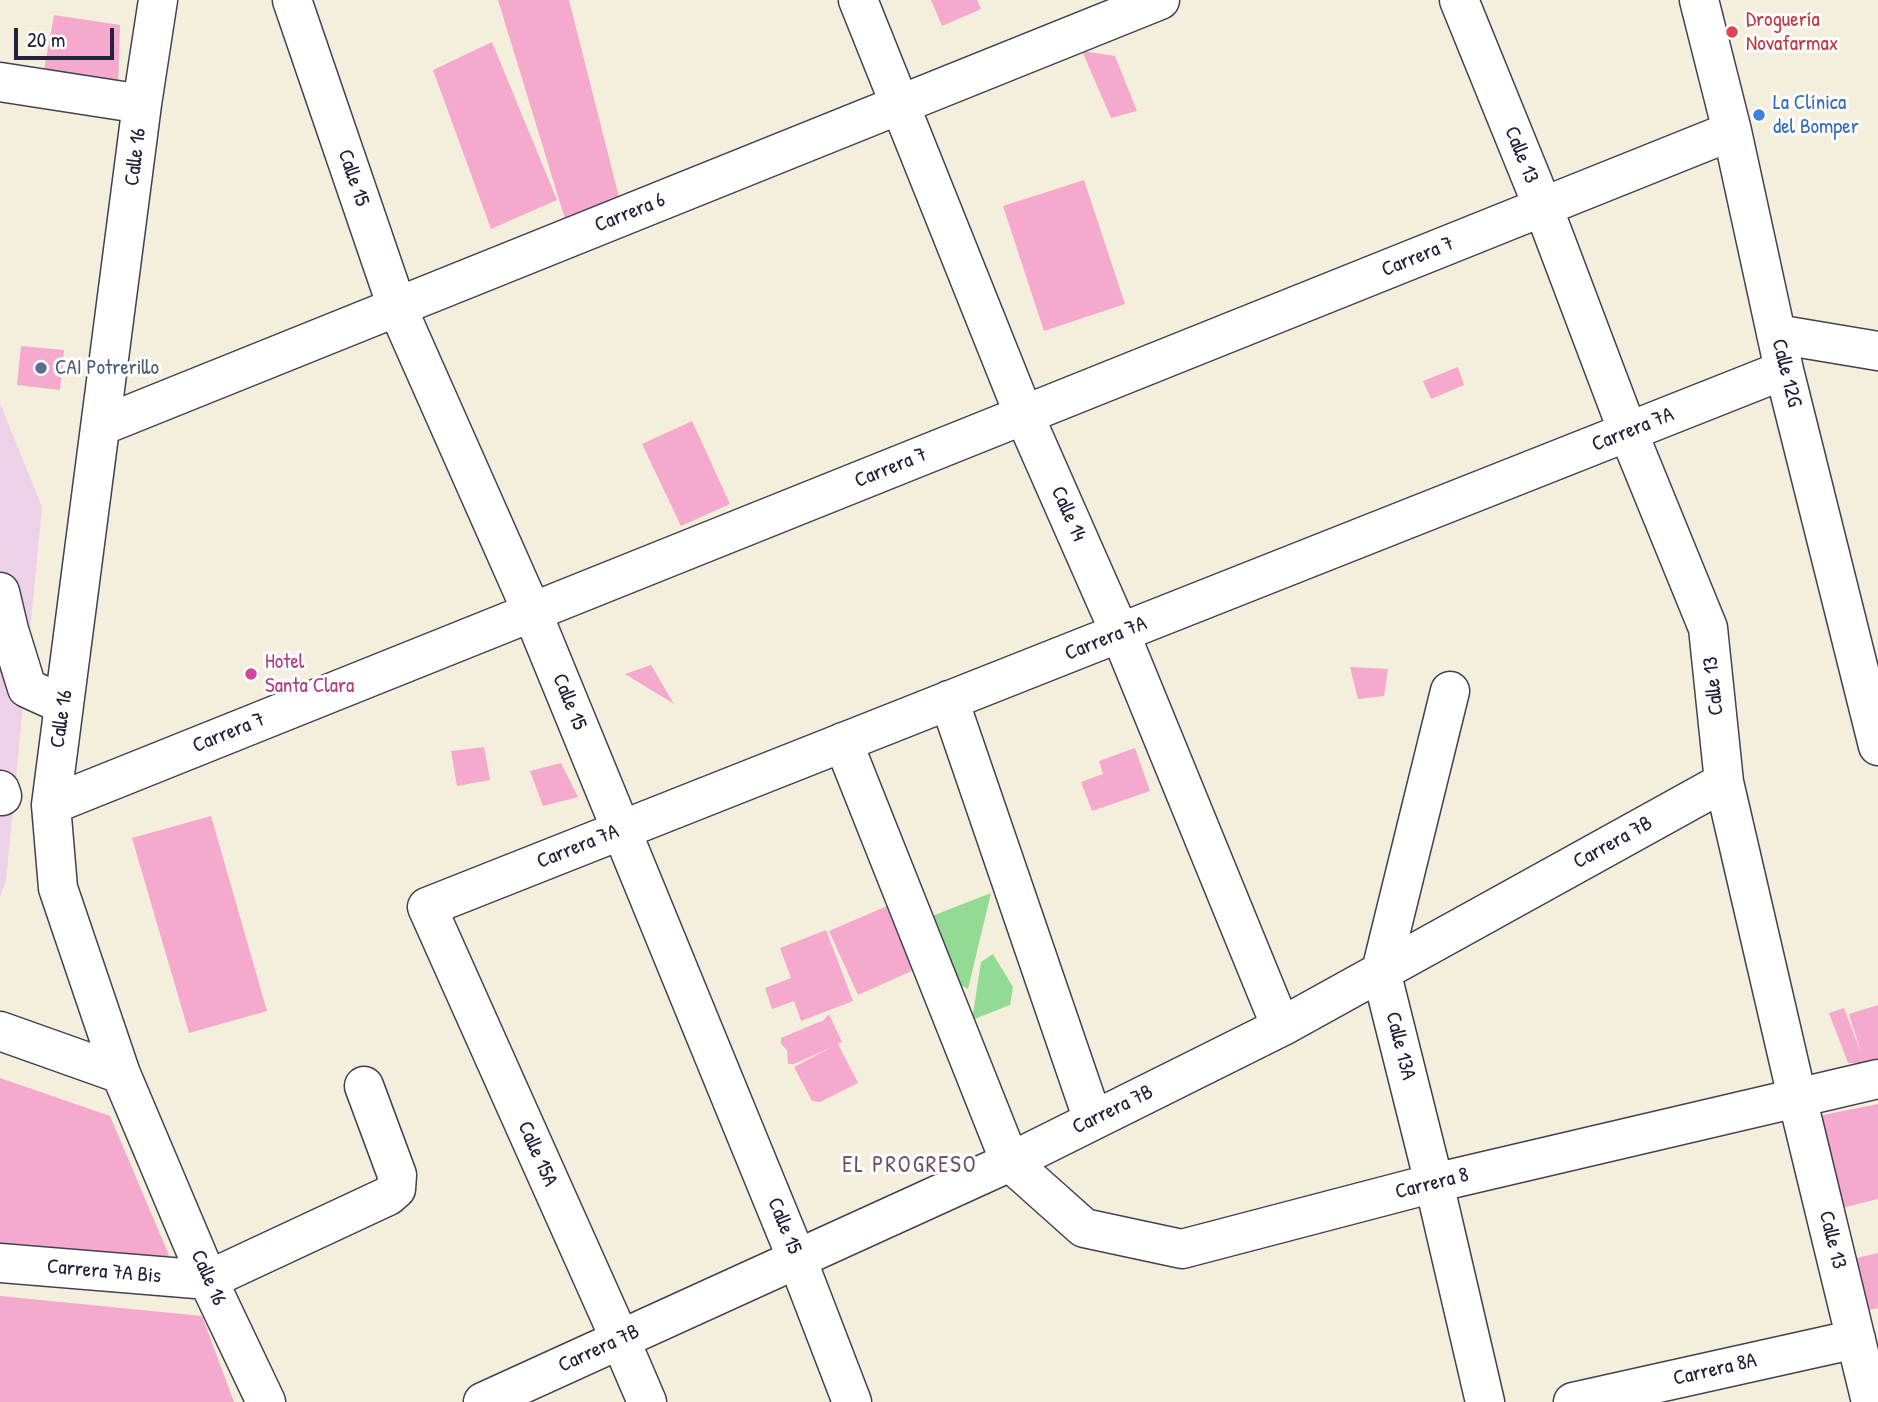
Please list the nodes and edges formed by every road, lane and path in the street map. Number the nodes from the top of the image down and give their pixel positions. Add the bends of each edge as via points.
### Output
1 (158, 0) edge
2 (292, 0) edge
3 (859, 0) edge
4 (1160, 0) edge
5 (1459, 0) edge
6 (1699, 0) edge
7 (0, 82) edge
8 (142, 104) junction
9 (900, 105) junction
10 (1732, 131) junction
11 (1543, 207) junction
12 (397, 307) junction
13 (1878, 351) edge
14 (1780, 352) junction
15 (1024, 415) junction
16 (101, 426) junction
17 (1628, 432) junction
18 (0, 592) edge
19 (532, 612) junction
20 (1120, 633) junction
21 (1450, 691) dead end
22 (949, 700) junction
23 (64, 705) junction
24 (843, 742) junction
25 (1878, 746) edge
26 (1724, 782) junction
27 (51, 805) junction
28 (621, 830) junction
29 (427, 907) joint
30 (1381, 971) junction
31 (1281, 1027) junction
32 (0, 1031) edge
33 (121, 1074) junction
34 (1878, 1079) edge
35 (364, 1086) dead end
36 (1797, 1097) junction
37 (1093, 1120) junction
38 (1010, 1161) junction
39 (1434, 1183) junction
40 (797, 1259) junction
41 (0, 1263) edge
42 (208, 1280) junction
43 (620, 1339) junction
44 (1856, 1339) junction
45 (266, 1402) edge
46 (484, 1402) edge
47 (647, 1402) edge
48 (852, 1402) edge
49 (1485, 1402) edge
50 (1573, 1402) edge
51 (1871, 1402) edge

1 - 8 street, Calle 16
2 - 12 street, Calle 15
3 - 9 street, Calle 14
4 - 9 street, Carrera 6
5 - 11 street, Calle 13
6 - 10 street, Calle 12G
7 - 8 street
8 - 16 street, Calle 16
9 - 12 street, Carrera 6
9 - 15 street, Calle 14
10 - 11 street, Carrera 7
10 - 14 street, Calle 12G
11 - 15 street, Carrera 7
11 - 17 street, Calle 13
12 - 16 street, Carrera 6
12 - 19 street, Calle 15
13 - 14 street
14 - 17 street, Carrera 7A
14 - 25 street, Calle 12G
15 - 19 street, Carrera 7
15 - 20 street, Calle 14
16 - 23 street, Calle 16
17 - 20 street, Carrera 7A
17 - 26 street, Calle 13 via 1708,628
18 - 23 street via 27,688
19 - 27 street, Carrera 7
19 - 28 street, Calle 15
20 - 22 street, Carrera 7A
20 - 31 street, Calle 14
21 - 30 street, Calle 13A
22 - 24 street, Carrera 7A
22 - 37 street
23 - 27 street, Calle 16
24 - 28 street, Carrera 7A
24 - 38 street
26 - 30 street, Carrera 7B
26 - 36 street, Calle 13
27 - 33 street, Calle 16 via 58,888
28 - 29 street, Carrera 7A
28 - 40 street, Calle 15
29 - 43 street, Calle 15A
30 - 31 street, Carrera 7B
30 - 39 street, Calle 13A
31 - 37 street, Carrera 7B
32 - 33 street
33 - 42 street, Calle 16
34 - 36 street, Carrera 8
35 - 42 street via 397,1175 396,1189
36 - 39 street, Carrera 8
36 - 44 street, Calle 13
37 - 38 street, Carrera 7B
38 - 39 street, Carrera 8 via 1084,1228 1182,1249
38 - 40 street, Carrera 7B
39 - 49 street, Calle 13A
40 - 43 street, Carrera 7B
40 - 48 street, Calle 15
41 - 42 street, Carrera 7A Bis
42 - 45 street, Calle 16
43 - 46 street, Carrera 7B
43 - 47 street, Calle 15A
44 - 50 street, Carrera 8A
44 - 51 street, Calle 13

